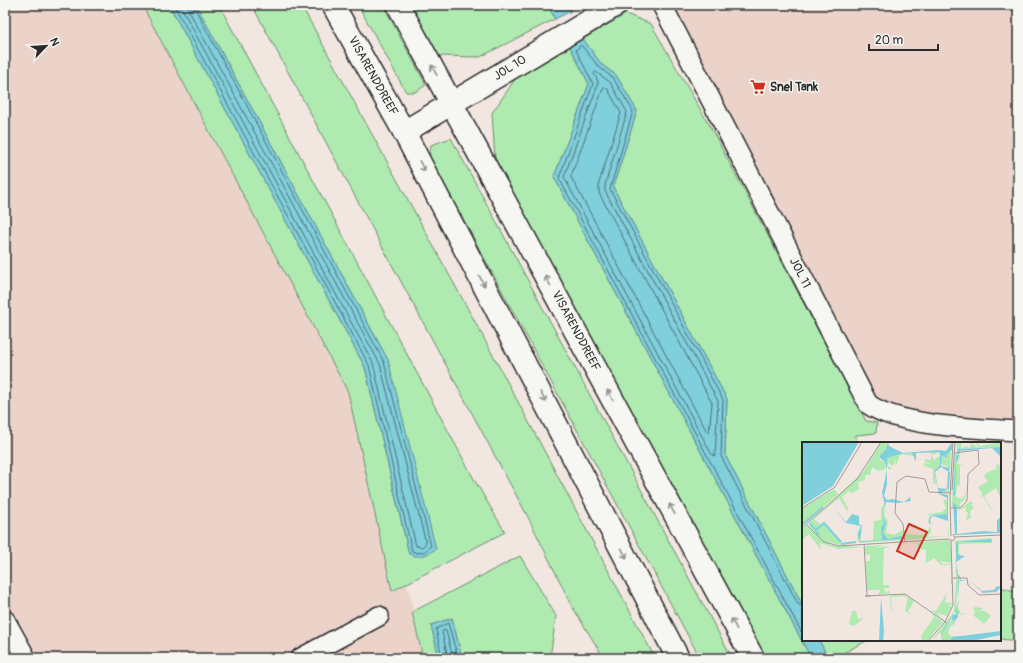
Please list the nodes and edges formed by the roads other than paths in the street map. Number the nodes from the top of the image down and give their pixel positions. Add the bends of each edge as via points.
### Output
1 (333, 5) edge
2 (398, 5) edge
3 (616, 5) edge
4 (662, 5) edge
5 (452, 104) junction
6 (404, 132) junction
7 (1018, 431) edge
8 (379, 616) dead end
9 (5, 620) edge
10 (26, 658) edge
11 (301, 658) edge
12 (678, 658) edge
13 (753, 658) edge

1 - 6 main road, VISARENDDREEF
5 -> 2 main road, VISARENDDREEF
3 - 5 main road, JOL 10
4 - 7 street, JOL 11 via 868,404 879,412 925,422
5 - 6 main road, JOL 10
13 -> 5 main road, VISARENDDREEF
6 -> 12 main road, VISARENDDREEF
8 - 11 street
9 - 10 street

